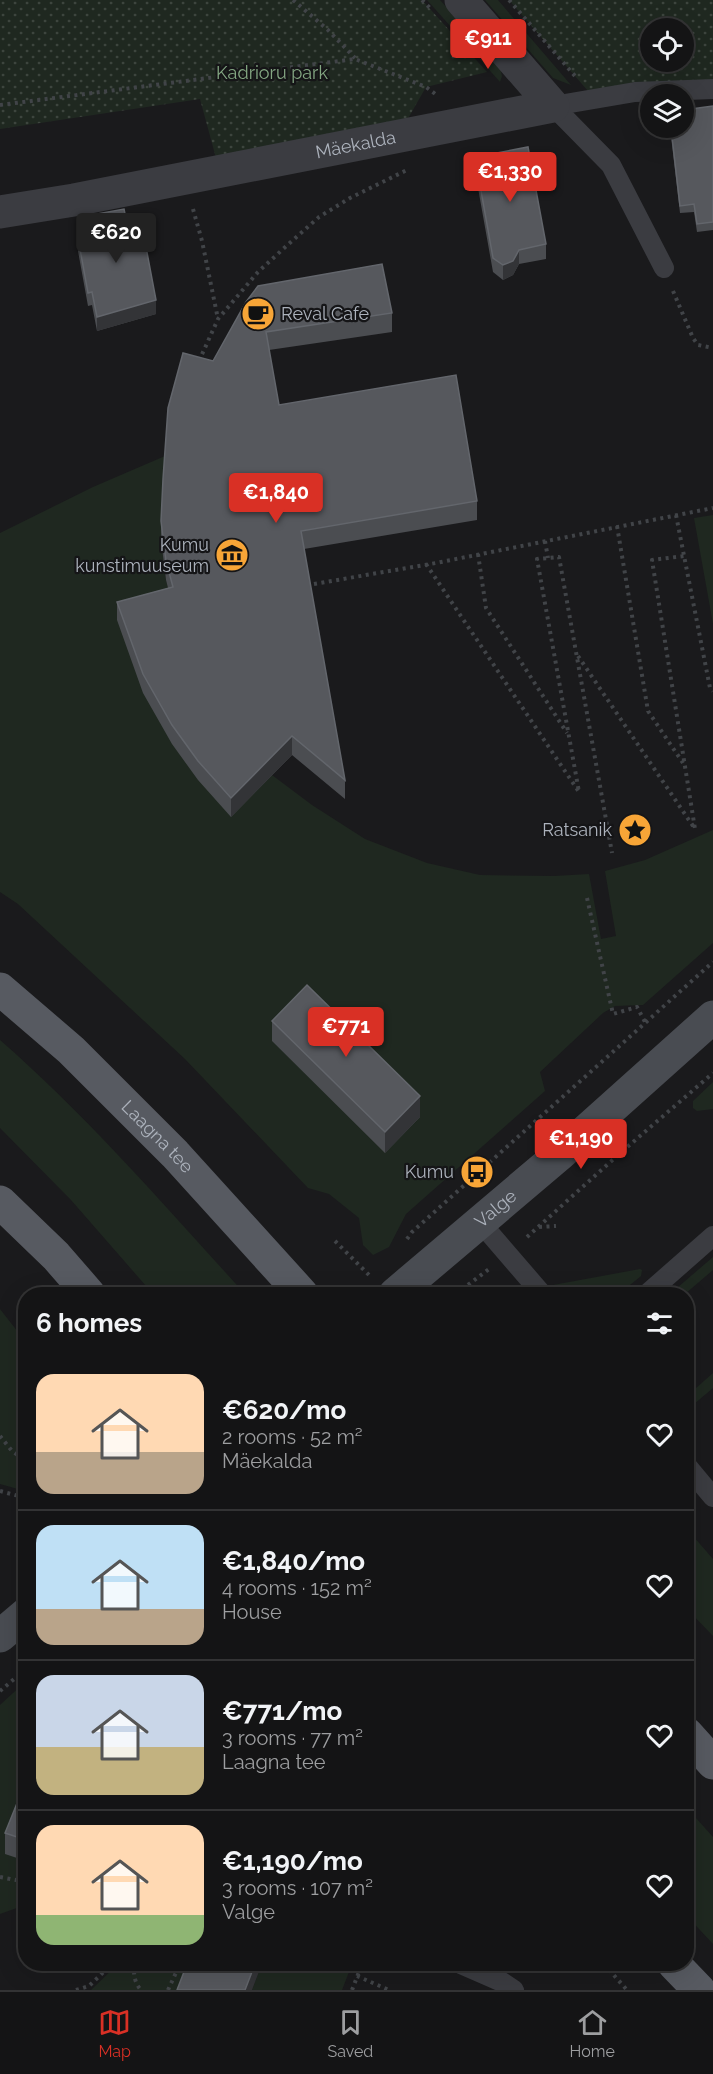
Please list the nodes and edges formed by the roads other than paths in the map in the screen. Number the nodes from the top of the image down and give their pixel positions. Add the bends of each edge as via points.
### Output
1 (461, 0) edge
2 (713, 89) edge
3 (553, 106) junction
4 (0, 212) edge
5 (664, 268) road end
6 (0, 990) edge
7 (713, 1017) edge
8 (0, 1202) edge
9 (480, 1222) junction
10 (713, 1236) edge
11 (393, 1285) edge
12 (83, 1287) edge
13 (296, 1287) edge
14 (536, 1287) edge
15 (655, 1287) edge
16 (694, 1474) edge
17 (713, 1497) edge
18 (18, 1621) edge
19 (0, 1636) edge
20 (694, 1742) edge
21 (713, 1763) edge
22 (477, 1971) edge
23 (681, 1971) edge
24 (514, 1990) edge
25 (699, 1990) edge

1 - 3 street
2 - 3 lane, Mäekalda via 635,92
3 - 4 street, Mäekalda
3 - 5 lane via 611,165
6 - 13 main road, Laagna tee via 71,1050 175,1154
7 - 9 street, Valge
8 - 12 main road
9 - 11 street, Valge
9 - 14 lane
10 - 15 lane
16 - 17 lane
18 - 19 street
20 - 21 main road
22 - 24 lane
23 - 25 main road

